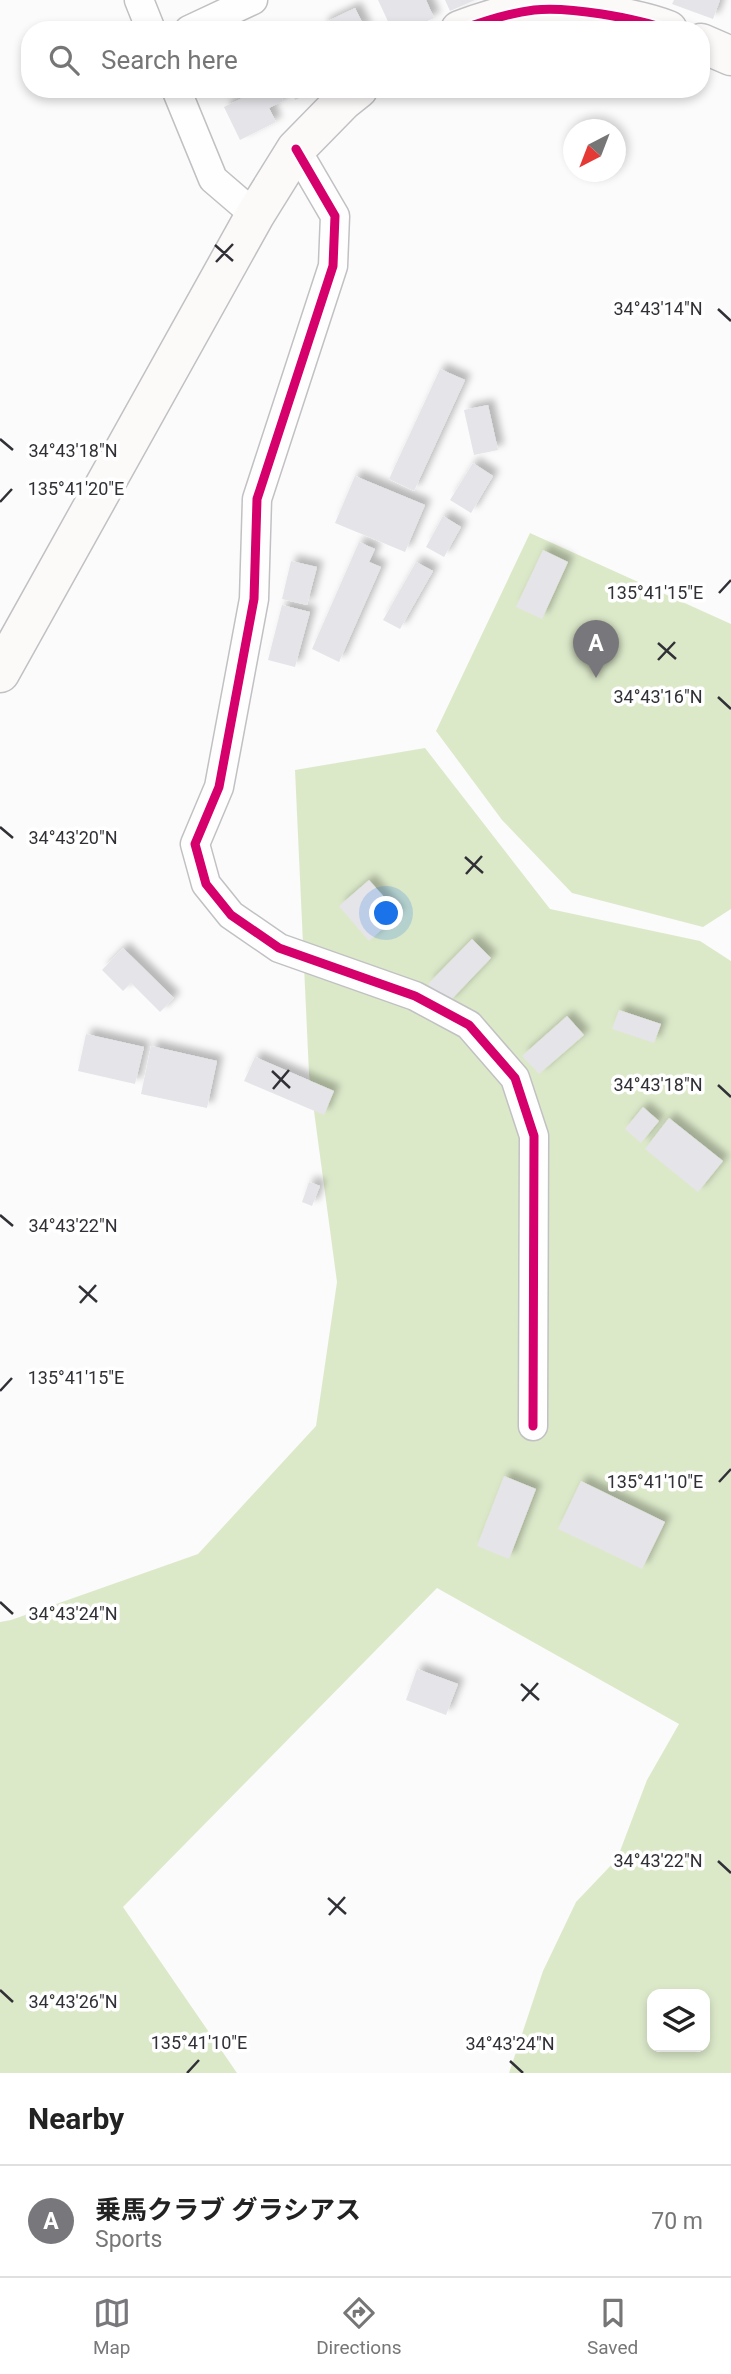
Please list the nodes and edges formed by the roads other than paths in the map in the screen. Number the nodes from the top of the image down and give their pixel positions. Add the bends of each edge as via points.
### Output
1 (139, 0) edge
2 (253, 0) edge
3 (600, 7) edge
4 (147, 21) edge
5 (208, 21) edge
6 (485, 21) edge
7 (641, 21) edge
8 (710, 47) edge
9 (731, 56) edge
10 (180, 98) edge
11 (346, 98) edge
12 (296, 149) junction
13 (255, 215) junction
14 (0, 673) edge
15 (533, 1426) dead end

1 - 4 street
2 - 5 street
3 - 6 street via 536,10
3 - 7 street
8 - 9 street
10 - 13 street via 213,179
11 - 12 street
12 - 13 street
12 - 15 street via 335,216 333,266 257,499 254,599 219,787 195,844 206,884 231,915 279,948 415,996 469,1025 515,1078 534,1136
13 - 14 street

